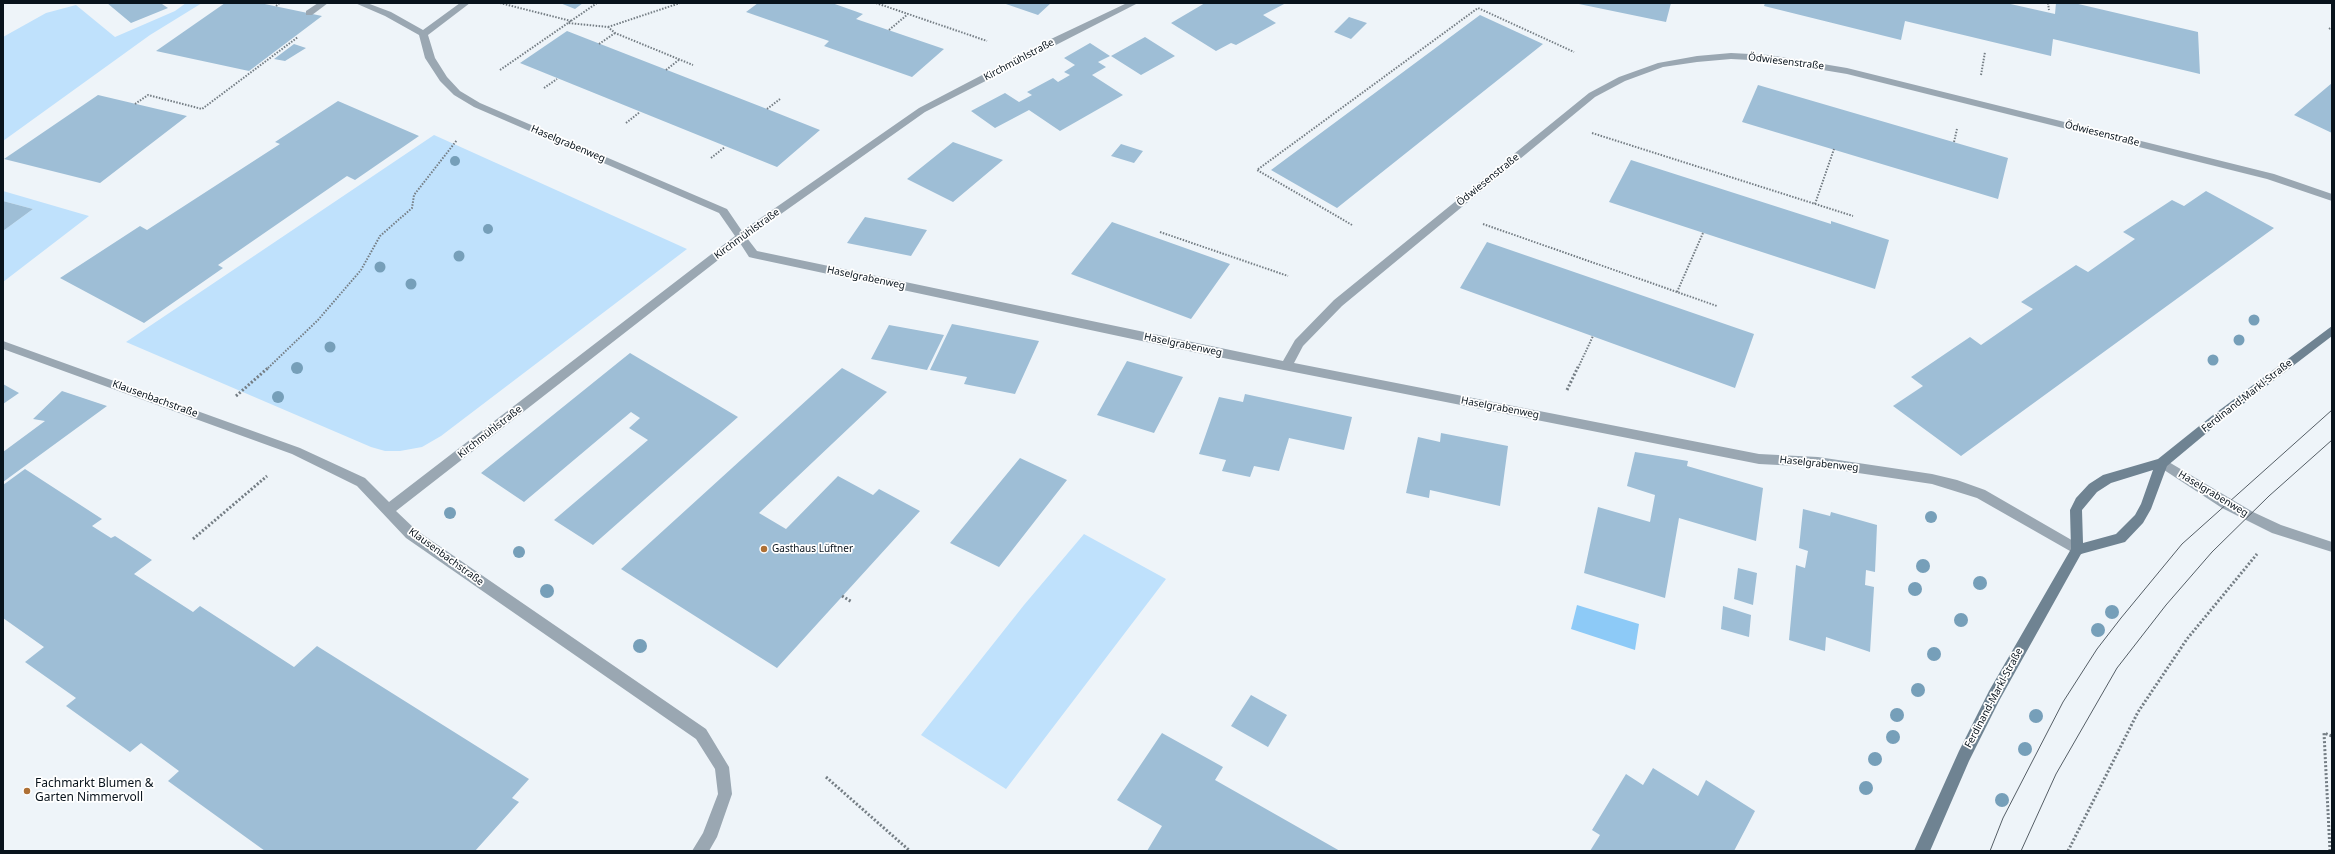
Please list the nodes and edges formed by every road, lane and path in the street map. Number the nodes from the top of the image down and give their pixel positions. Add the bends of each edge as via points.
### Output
1 (276, 3) edge
2 (324, 3) edge
3 (359, 3) edge
4 (466, 3) edge
5 (500, 3) edge
6 (597, 3) edge
7 (680, 3) edge
8 (876, 3) edge
9 (1134, 3) edge
10 (2048, 3) edge
11 (276, 6) dead end
12 (2049, 10) dead end
13 (309, 13) dead end
14 (908, 14) junction
15 (572, 21) junction
16 (568, 23) junction
17 (608, 27) junction
18 (2332, 27) edge
19 (2329, 29) dead end
20 (889, 30) dead end
21 (615, 33) junction
22 (303, 34) dead end
23 (423, 34) junction
24 (599, 44) dead end
25 (993, 44) dead end
26 (1574, 52) dead end
27 (1985, 52) dead end
28 (680, 59) junction
29 (693, 65) dead end
30 (500, 70) dead end
31 (666, 70) dead end
32 (557, 78) dead end
33 (1981, 79) dead end
34 (544, 88) dead end
35 (780, 98) dead end
36 (135, 104) dead end
37 (767, 109) dead end
38 (640, 112) dead end
39 (626, 123) dead end
40 (1586, 131) dead end
41 (457, 140) dead end
42 (726, 147) dead end
43 (1834, 149) dead end
44 (711, 158) dead end
45 (2332, 198) edge
46 (1815, 204) junction
47 (1853, 216) dead end
48 (1481, 223) dead end
49 (1352, 225) dead end
50 (1160, 232) dead end
51 (1703, 233) dead end
52 (741, 237) junction
53 (1288, 276) dead end
54 (1677, 292) junction
55 (1717, 306) dead end
56 (2332, 330) edge
57 (1593, 336) dead end
58 (3, 345) edge
59 (1287, 365) junction
60 (236, 396) dead end
61 (1554, 418) junction
62 (2162, 463) junction
63 (267, 476) dead end
64 (388, 510) junction
65 (193, 539) dead end
66 (2332, 547) edge
67 (2077, 550) junction
68 (2259, 551) dead end
69 (842, 596) dead end
70 (852, 602) dead end
71 (2332, 736) edge
72 (826, 777) dead end
73 (700, 851) edge
74 (910, 851) edge
75 (1922, 851) edge
76 (2068, 851) edge
77 (2330, 851) edge

1 - 11 path via 279,4
2 - 13 street
3 - 23 street via 388,14
4 - 23 street
5 - 15 path
6 - 15 path
7 - 17 path
8 - 14 path
9 - 52 street, Kirchmühlstraße via 1054,41 922,110
10 - 12 path
14 - 20 path
14 - 25 path
15 - 16 path
16 - 17 path
16 - 30 path
17 - 21 path
18 - 19 path
21 - 24 path
21 - 28 path
22 - 36 path via 202,109 148,95
23 - 52 street, Haselgrabenweg via 430,58 443,79 457,93 477,105 723,212
26 - 49 path via 1478,8 1257,170
27 - 33 path
28 - 29 path
28 - 31 path
32 - 34 path
35 - 37 path
38 - 39 path
40 - 46 path
41 - 60 path via 414,195 412,208 380,236 361,270 318,320
42 - 44 path
43 - 46 path
45 - 59 street, Ödwiesenstraße via 2270,176 1847,71 1769,58 1731,56 1697,59 1661,65 1622,79 1592,95 1338,303 1299,343
46 - 47 path
48 - 54 path
50 - 53 path
51 - 54 path
52 - 59 street, Haselgrabenweg via 753,254 1198,349
52 - 64 street, Kirchmühlstraße
54 - 55 path
56 - 62 street, Ferdinand-Markl-Straße
57 - 61 path
58 - 64 street, Klausenbachstraße via 302,454 361,482
59 - 61 street, Haselgrabenweg
61 - 67 street, Haselgrabenweg via 1759,458 1818,462 1957,485 1996,502
62 - 66 street, Haselgrabenweg via 2249,516
62 - 67 street via 2147,505 2139,519 2120,538
62 - 67 street, Ferdinand-Markl-Straße via 2107,479 2093,488 2076,510
63 - 65 path
64 - 73 street, Klausenbachstraße via 411,534 701,734 722,767 725,794 709,837
67 - 75 street, Ferdinand-Markl-Straße via 2021,646 1964,756
68 - 76 path via 2188,639 2138,712
69 - 70 path
71 - 77 path via 2324,733
72 - 74 path

